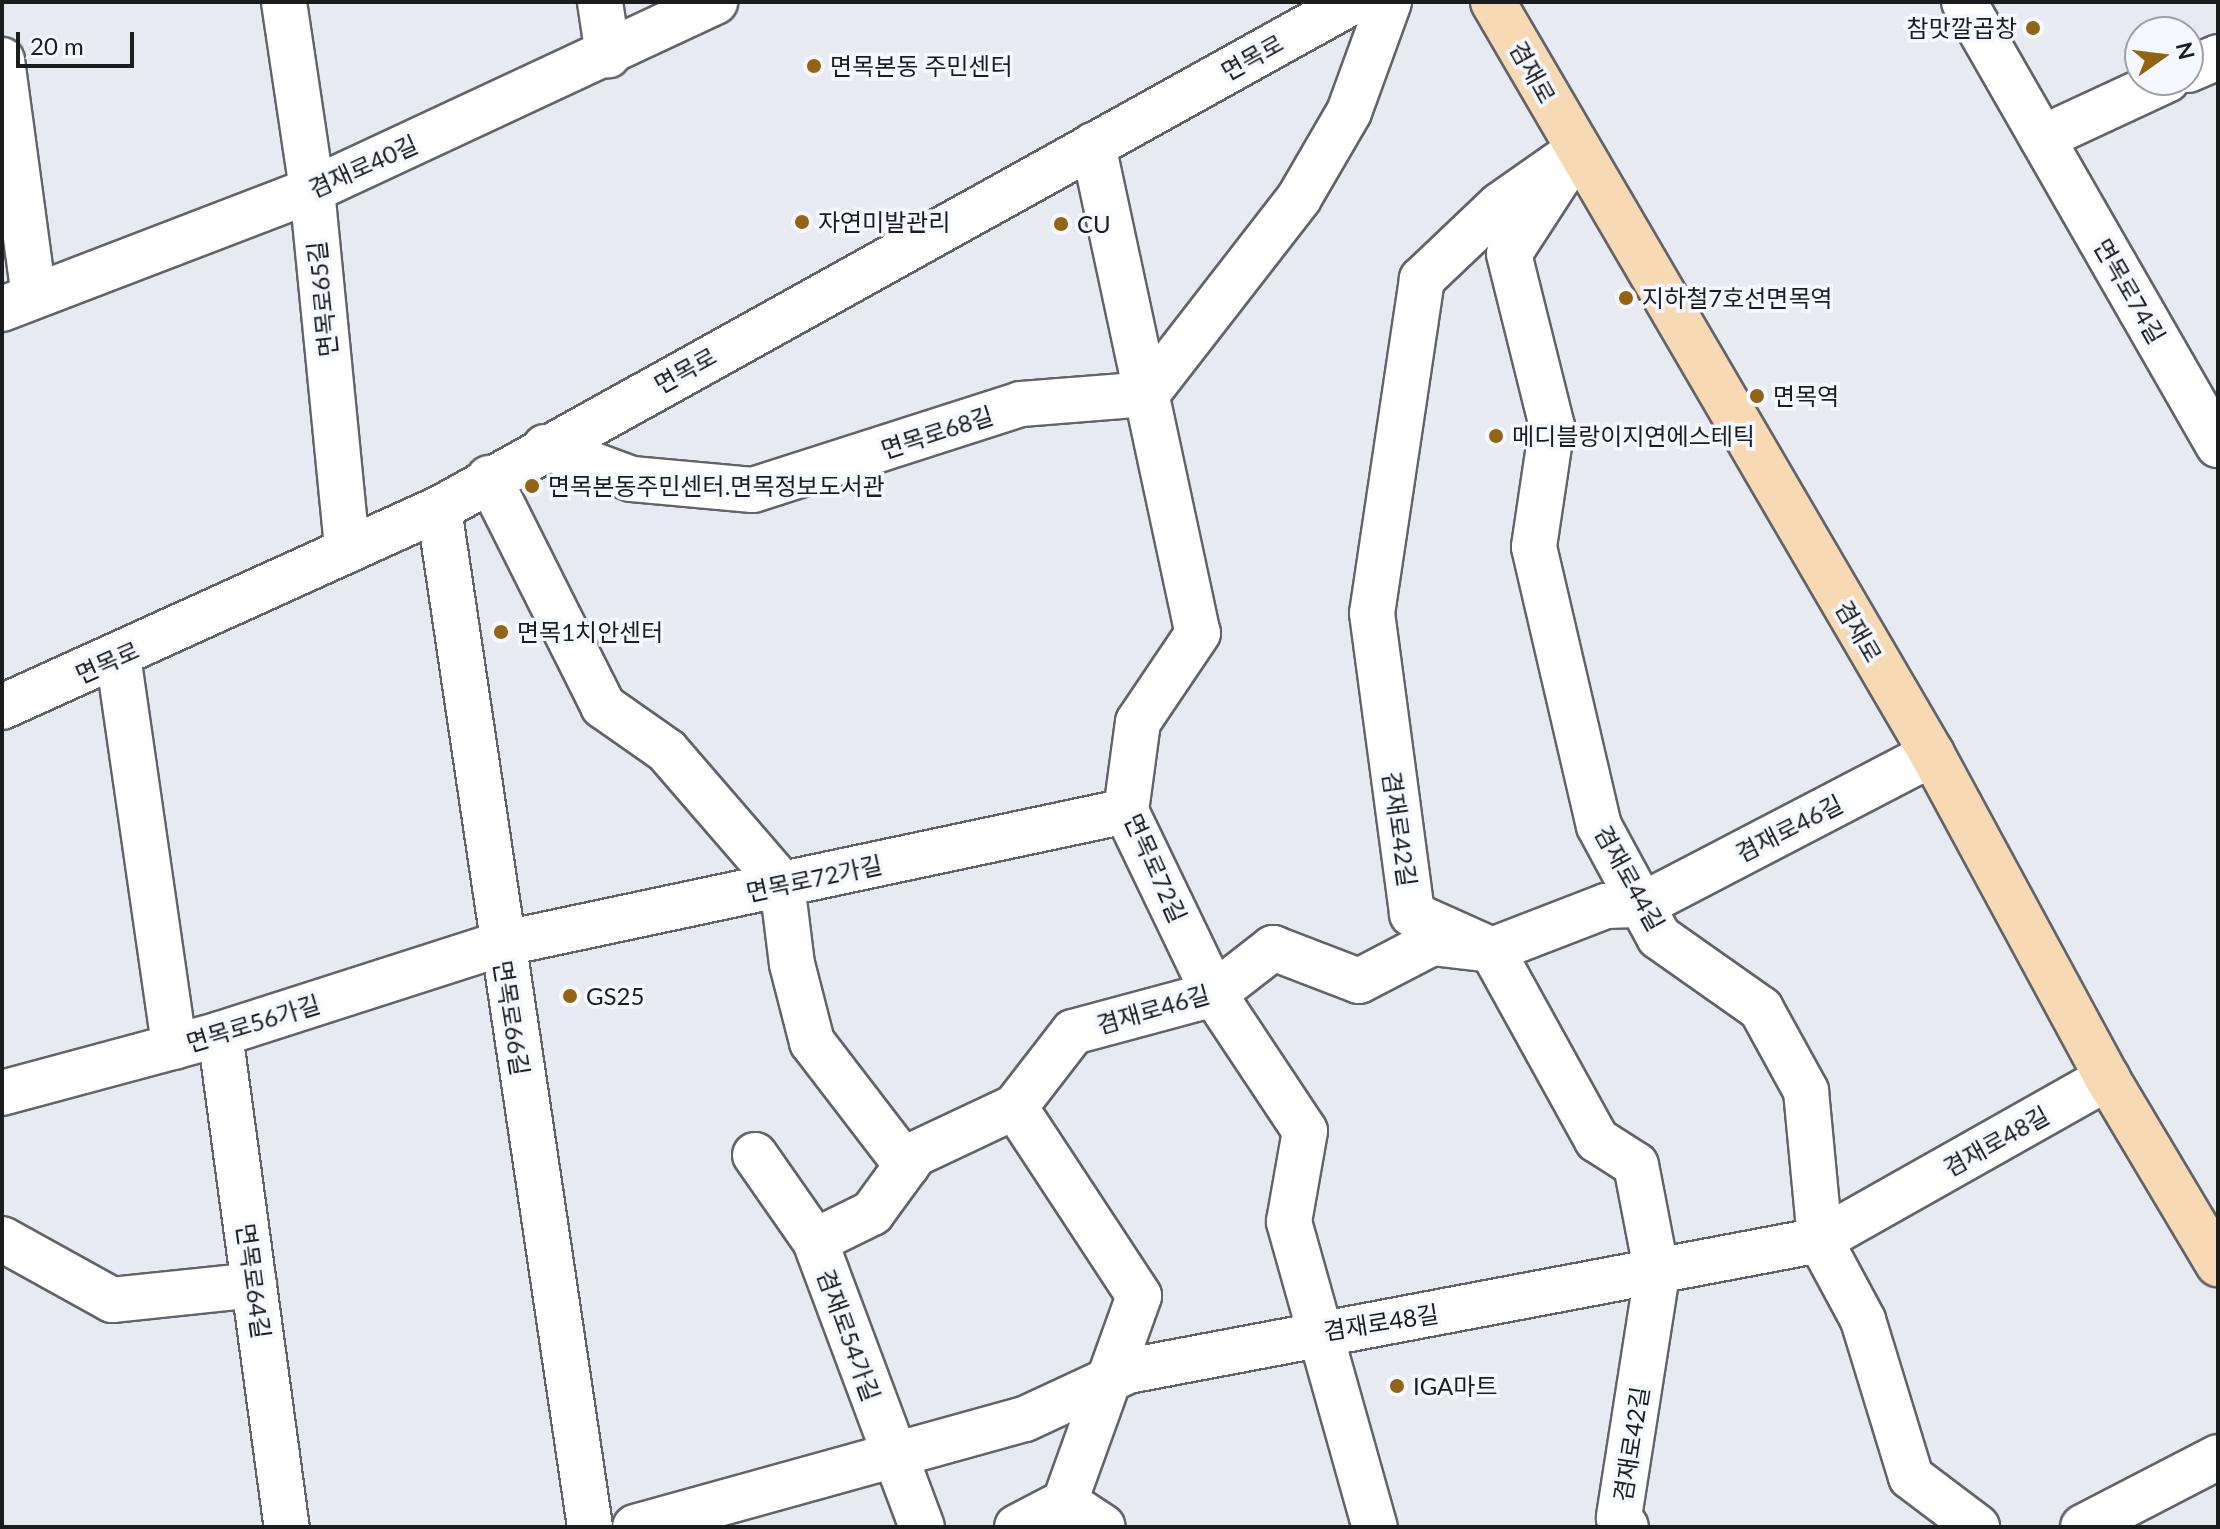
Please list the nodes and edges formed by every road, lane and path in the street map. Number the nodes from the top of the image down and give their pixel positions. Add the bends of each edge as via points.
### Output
1 (284, 2) edge
2 (600, 2) edge
3 (715, 2) edge
4 (1352, 2) edge
5 (1389, 2) edge
6 (1493, 2) edge
7 (1964, 2) edge
8 (608, 55) junction
9 (2, 60) edge
10 (2133, 96) edge
11 (2042, 138) junction
12 (1093, 145) junction
13 (1577, 151) junction
14 (312, 190) junction
15 (18, 303) edge
16 (1147, 394) junction
17 (2218, 445) edge
18 (545, 447) junction
19 (489, 478) junction
20 (439, 509) junction
21 (347, 550) junction
22 (118, 656) junction
23 (2, 707) edge
24 (1932, 754) junction
25 (1126, 811) junction
26 (782, 884) junction
27 (1642, 905) junction
28 (501, 944) junction
29 (1492, 950) junction
30 (1214, 994) junction
31 (220, 1034) junction
32 (174, 1047) junction
33 (2107, 1078) junction
34 (2, 1093) edge
35 (1015, 1107) junction
36 (755, 1155) dead end
37 (907, 1166) junction
38 (2, 1239) edge
39 (1820, 1240) junction
40 (815, 1241) junction
41 (2218, 1264) edge
42 (1657, 1274) junction
43 (254, 1285) junction
44 (1316, 1333) junction
45 (1104, 1383) junction
46 (895, 1456) junction
47 (2218, 1457) edge
48 (1065, 1502) junction
49 (1364, 1525) edge
50 (287, 1527) edge
51 (590, 1527) edge
52 (635, 1527) edge
53 (922, 1527) edge
54 (1017, 1527) edge
55 (1103, 1527) edge
56 (1626, 1527) edge
57 (1977, 1527) edge
58 (2083, 1527) edge

1 - 14 street, 면목로65길
2 - 8 street
3 - 8 street, 겸재로40길
4 - 12 street, 면목로
5 - 16 street via 1349,112 1299,198
6 - 13 main road, 겸재로
7 - 11 street, 면목로74길
8 - 14 street, 겸재로40길
9 - 15 street
10 - 11 street
11 - 17 street, 면목로74길
12 - 16 street, 면목로72길
12 - 18 street, 면목로
13 - 24 main road, 겸재로
13 - 27 street, 겸재로44길 via 1509,254 1552,426 1534,547 1599,826
13 - 29 street, 겸재로42길 via 1500,205 1422,279 1372,613 1412,914
14 - 15 street, 겸재로40길
14 - 21 street, 면목로65길
16 - 18 street, 면목로68길 via 1021,404 753,490 632,479
16 - 25 street, 면목로72길 via 1198,633 1138,722
18 - 19 street, 면목로
19 - 20 street, 면목로
19 - 26 street via 603,706 667,751
20 - 21 street, 면목로
20 - 28 street, 면목로66길
21 - 22 street, 면목로
22 - 23 street, 면목로
22 - 32 street
24 - 27 street, 겸재로46길
24 - 33 main road, 겸재로
25 - 26 street, 면목로72가길
25 - 30 street, 면목로72길
26 - 28 street, 면목로72가길
26 - 37 street via 792,964 812,1042
27 - 29 street, 겸재로46길 via 1606,906
27 - 39 street, 겸재로44길 via 1659,937 1761,1009 1806,1091
28 - 31 street, 면목로56가길
28 - 51 street, 면목로66길
29 - 30 street, 겸재로46길 via 1432,943 1359,981 1273,948
29 - 42 street, 겸재로42길 via 1597,1140 1636,1165
30 - 35 street, 겸재로46길 via 1073,1032
30 - 44 street, 면목로72길 via 1305,1131 1289,1222
31 - 32 street, 면목로56가길
31 - 43 street, 면목로64길
32 - 34 street, 면목로56가길
33 - 39 street, 겸재로48길
33 - 41 main road, 겸재로
35 - 37 street, 겸재로46길 via 915,1154
35 - 45 street via 1139,1296
36 - 40 street, 겸재로54가길
37 - 40 street, 겸재로46길 via 872,1213
38 - 43 street via 112,1300
39 - 42 street, 겸재로48길
39 - 57 street, 겸재로44길 via 1863,1320 1911,1477
40 - 46 street, 겸재로54가길
42 - 44 street, 겸재로48길
42 - 56 street, 겸재로42길 via 1619,1518
43 - 50 street, 면목로64길
44 - 45 street, 겸재로48길 via 1128,1371
44 - 49 street, 면목로72길
45 - 46 street, 겸재로48길 via 1025,1419
45 - 48 street
46 - 52 street, 겸재로48길
46 - 53 street, 겸재로54가길
47 - 58 street
48 - 54 street
48 - 55 street

